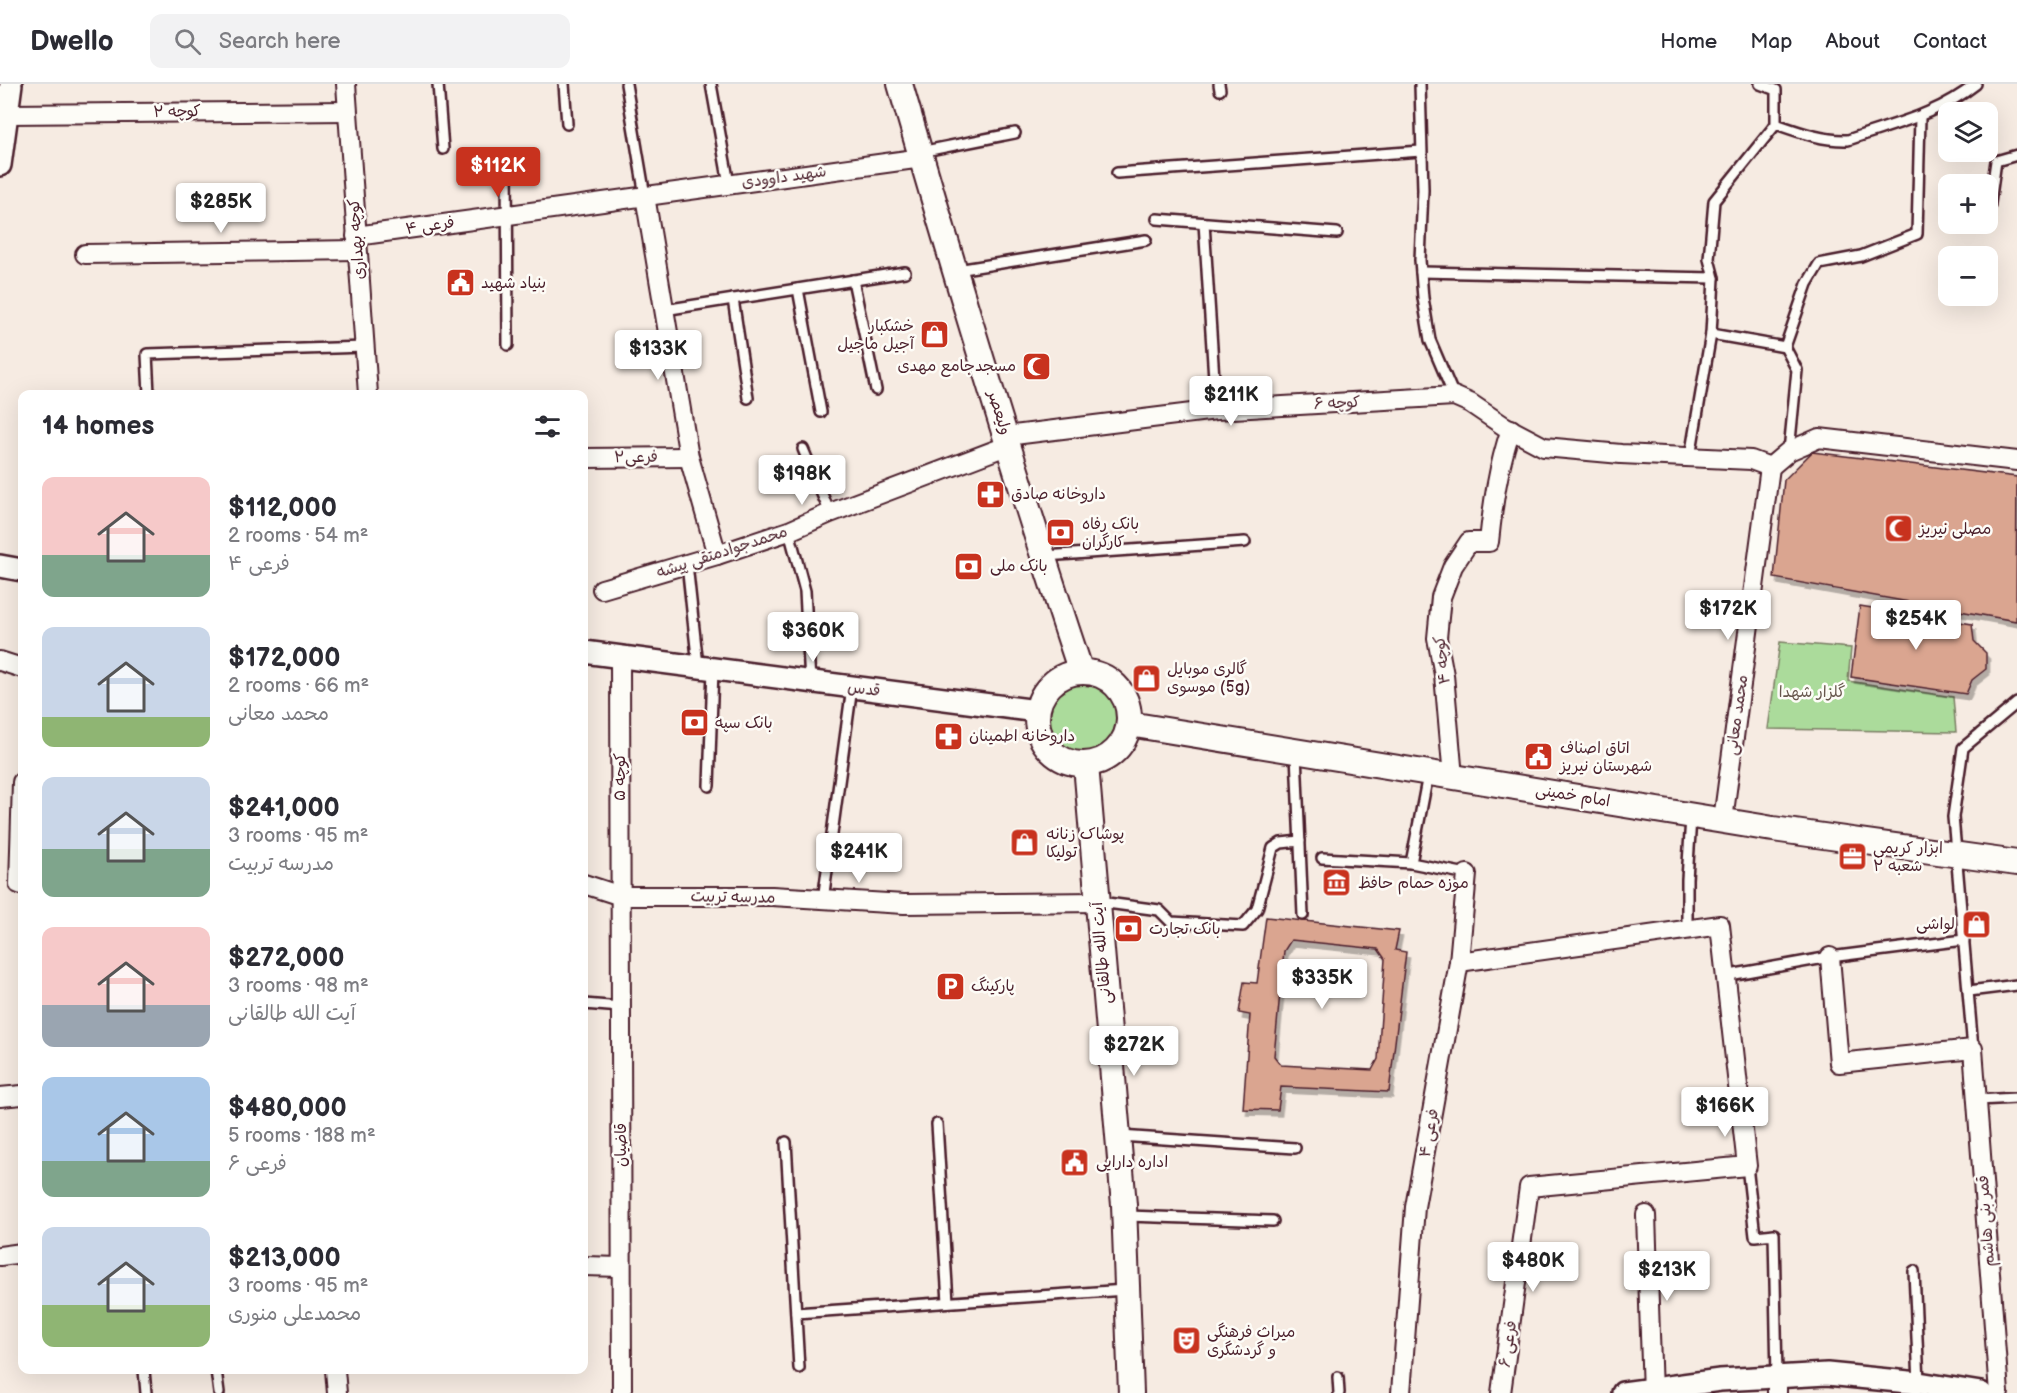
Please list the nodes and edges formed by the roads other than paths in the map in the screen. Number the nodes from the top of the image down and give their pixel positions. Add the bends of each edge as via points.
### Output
1 (11, 84) edge
2 (346, 84) edge
3 (438, 84) edge
4 (564, 84) edge
5 (626, 84) edge
6 (711, 84) edge
7 (900, 84) edge
8 (1420, 84) edge
9 (1760, 84) edge
10 (1976, 84) edge
11 (347, 111) junction
12 (7, 114) junction
13 (1920, 117) junction
14 (567, 124) dead end
15 (1776, 124) junction
16 (1015, 133) dead end
17 (443, 149) dead end
18 (1421, 151) junction
19 (921, 155) junction
20 (2017, 155) edge
21 (507, 157) dead end
22 (0, 165) edge
23 (1117, 173) dead end
24 (1994, 174) edge
25 (729, 184) junction
26 (645, 196) junction
27 (507, 215) junction
28 (1157, 219) dead end
29 (1204, 223) junction
30 (1336, 233) dead end
31 (1146, 240) dead end
32 (357, 243) junction
33 (85, 254) dead end
34 (954, 270) junction
35 (905, 272) dead end
36 (1421, 272) junction
37 (1713, 278) junction
38 (853, 280) junction
39 (798, 289) junction
40 (733, 299) junction
41 (664, 310) junction
42 (1711, 333) junction
43 (508, 345) dead end
44 (1785, 346) junction
45 (365, 347) junction
46 (149, 390) edge
47 (368, 390) edge
48 (876, 390) dead end
49 (1454, 396) junction
50 (748, 398) dead end
51 (1216, 410) junction
52 (821, 412) dead end
53 (1511, 429) junction
54 (1007, 440) junction
55 (803, 448) dead end
56 (1789, 451) junction
57 (689, 457) junction
58 (1690, 457) junction
59 (588, 458) edge
60 (2017, 461) edge
61 (1770, 467) junction
62 (830, 513) junction
63 (789, 531) junction
64 (1245, 542) dead end
65 (717, 555) junction
66 (1042, 556) junction
67 (687, 564) junction
68 (0, 566) edge
69 (18, 569) edge
70 (602, 589) dead end
71 (588, 653) edge
72 (620, 657) junction
73 (0, 661) edge
74 (18, 667) edge
75 (706, 668) junction
76 (1081, 672) junction
77 (810, 682) junction
78 (852, 687) junction
79 (2017, 703) edge
80 (1037, 711) junction
81 (1130, 724) junction
82 (1296, 751) junction
83 (1086, 765) junction
84 (1428, 773) junction
85 (1453, 777) junction
86 (708, 786) dead end
87 (1692, 816) junction
88 (1723, 820) junction
89 (1300, 841) junction
90 (1957, 854) junction
91 (1322, 858) dead end
92 (1411, 863) junction
93 (2017, 863) edge
94 (1467, 874) joint
95 (588, 885) edge
96 (621, 896) junction
97 (824, 900) junction
98 (1098, 902) junction
99 (1303, 915) dead end
100 (1687, 930) junction
101 (1964, 940) junction
102 (1830, 957) junction
103 (1460, 962) junction
104 (1724, 976) junction
105 (2017, 986) edge
106 (1969, 992) junction
107 (588, 1004) edge
108 (621, 1007) junction
109 (1973, 1049) junction
110 (18, 1095) edge
111 (0, 1097) edge
112 (2017, 1098) edge
113 (1977, 1100) junction
114 (937, 1124) dead end
115 (1118, 1136) junction
116 (786, 1142) dead end
117 (1295, 1148) dead end
118 (1747, 1166) junction
119 (1646, 1215) dead end
120 (1124, 1216) junction
121 (1273, 1221) dead end
122 (18, 1254) edge
123 (0, 1256) edge
124 (588, 1266) edge
125 (621, 1267) junction
126 (1914, 1271) dead end
127 (1127, 1290) junction
128 (948, 1302) junction
129 (796, 1313) junction
130 (799, 1368) dead end
131 (144, 1374) edge
132 (217, 1374) edge
133 (335, 1374) edge
134 (1338, 1377) dead end
135 (1919, 1383) junction
136 (1777, 1385) edge
137 (1652, 1391) edge
138 (146, 1393) edge
139 (219, 1393) edge
140 (337, 1393) edge
141 (622, 1393) edge
142 (1131, 1393) edge
143 (1339, 1393) edge
144 (1401, 1393) edge
145 (1501, 1393) edge
146 (1623, 1393) edge
147 (1981, 1393) edge
148 (1999, 1393) edge

1 - 12 street
2 - 11 street, کوچه بهداری
3 - 17 lane
4 - 14 lane
5 - 26 lane
6 - 25 lane
7 - 19 main road, ولیعصر
8 - 18 lane
9 - 15 lane via 1776,90
10 - 13 lane via 1955,100
11 - 12 street, کوچه ۲
11 - 32 street, کوچه بهداری
12 - 22 street
13 - 15 lane via 1848,140 1810,135
13 - 44 lane via 1917,234 1861,256 1820,264 1807,284
15 - 37 lane via 1714,201 1709,259
16 - 19 lane
18 - 23 lane
18 - 36 lane
19 - 25 street, شهید داوودی
19 - 34 main road, ولیعصر
20 - 24 lane via 1996,161
21 - 27 lane
25 - 26 street, شهید داوودی
26 - 27 street, فرعی ۴
26 - 41 street
27 - 32 street, فرعی ۴
27 - 43 lane
28 - 29 lane
29 - 30 lane
29 - 51 lane
31 - 34 lane
32 - 33 street, فرعی ۴
32 - 45 street, کوچه بهداری
34 - 54 main road, ولیعصر
35 - 38 lane
36 - 37 lane
36 - 49 lane via 1430,340
37 - 42 lane
38 - 39 lane
38 - 48 lane
39 - 40 lane
39 - 52 lane
40 - 41 lane
40 - 50 lane
41 - 57 street
42 - 44 lane
42 - 58 lane
44 - 56 lane via 1797,370
45 - 46 lane via 147,354
45 - 47 street, کوچه بهداری
49 - 51 street, ۶ کوچه
49 - 53 street
51 - 54 street, ۶ کوچه
53 - 58 street via 1545,447
53 - 85 street, کوچه ۴ via 1496,484 1489,542 1469,542 1453,566 1441,597 1437,638
54 - 62 street, محمدجوادمتقی پیشه
54 - 66 main road, ولیعصر
55 - 62 lane
56 - 60 street via 1819,438
56 - 61 street
57 - 59 street, فرعی۲
57 - 65 street
58 - 61 street via 1751,460
61 - 88 street, محمد معانی
62 - 63 street, محمدجوادمتقی پیشه
63 - 65 street, محمدجوادمتقی پیشه
63 - 77 lane via 805,591
64 - 66 lane
65 - 67 street, محمدجوادمتقی پیشه
66 - 76 main road, ولیعصر
67 - 70 street, محمدجوادمتقی پیشه
67 - 75 lane
68 - 69 street
71 - 72 street, قدس
72 - 75 street, قدس
72 - 96 street, کوچه ۵
73 - 74 street
75 - 77 street, قدس
75 - 86 lane
76 - 80 main road via 1065,675 1052,684
76 - 81 main road via 1107,678 1117,687 1127,704
77 - 78 street, قدس
78 - 80 street, قدس
78 - 97 lane
79 - 90 lane via 1963,748 1953,817
80 - 83 main road via 1041,738 1049,749 1060,758
81 - 82 main road, امام خمینی
81 - 83 main road via 1125,740 1115,752
82 - 84 main road, امام خمینی
82 - 89 lane
83 - 98 main road, آیت الله طالقانی
84 - 85 main road, امام خمینی
84 - 92 lane
85 - 87 main road, امام خمینی
87 - 88 main road, امام خمینی
87 - 100 lane
88 - 90 main road, امام خمینی
89 - 98 lane via 1273,848 1257,909 1243,926 1171,922 1159,910
89 - 99 lane
90 - 93 main road, امام خمینی
90 - 101 lane
91 - 92 lane
92 - 94 lane
94 - 103 street, فرعی ۴
95 - 96 street, مدرسه تربیت
96 - 97 street, مدرسه تربیت
96 - 108 street, قاضیان
97 - 98 street, مدرسه تربیت via 904,904
98 - 115 main road, آیت الله طالقانی
100 - 103 street
100 - 104 street via 1720,925
101 - 102 lane
101 - 106 lane
102 - 104 lane
102 - 109 street via 1839,1063
103 - 144 street, فرعی ۴ via 1415,1207
104 - 118 street
105 - 106 lane
106 - 109 lane
107 - 108 lane
108 - 125 street, قاضیان
109 - 113 street, قمر بنی هاشم
110 - 111 street
112 - 113 lane
113 - 148 street, قمر بنی هاشم
114 - 128 lane
115 - 117 lane
115 - 120 main road, آیت الله طالقانی
116 - 129 lane
118 - 136 lane via 1755,1236 1774,1234
118 - 145 street, فرعی ۶ via 1528,1187
119 - 137 street
120 - 121 lane
120 - 127 main road, آیت الله طالقانی
122 - 123 street
124 - 125 street
125 - 141 street, قاضیان
126 - 135 lane
127 - 128 lane
127 - 142 main road, آیت الله طالقانی
128 - 129 lane
129 - 130 lane
131 - 138 lane
132 - 139 lane
133 - 140 street
134 - 143 lane
135 - 136 street via 1827,1374
135 - 147 street
136 - 137 street via 1720,1380
137 - 146 street

